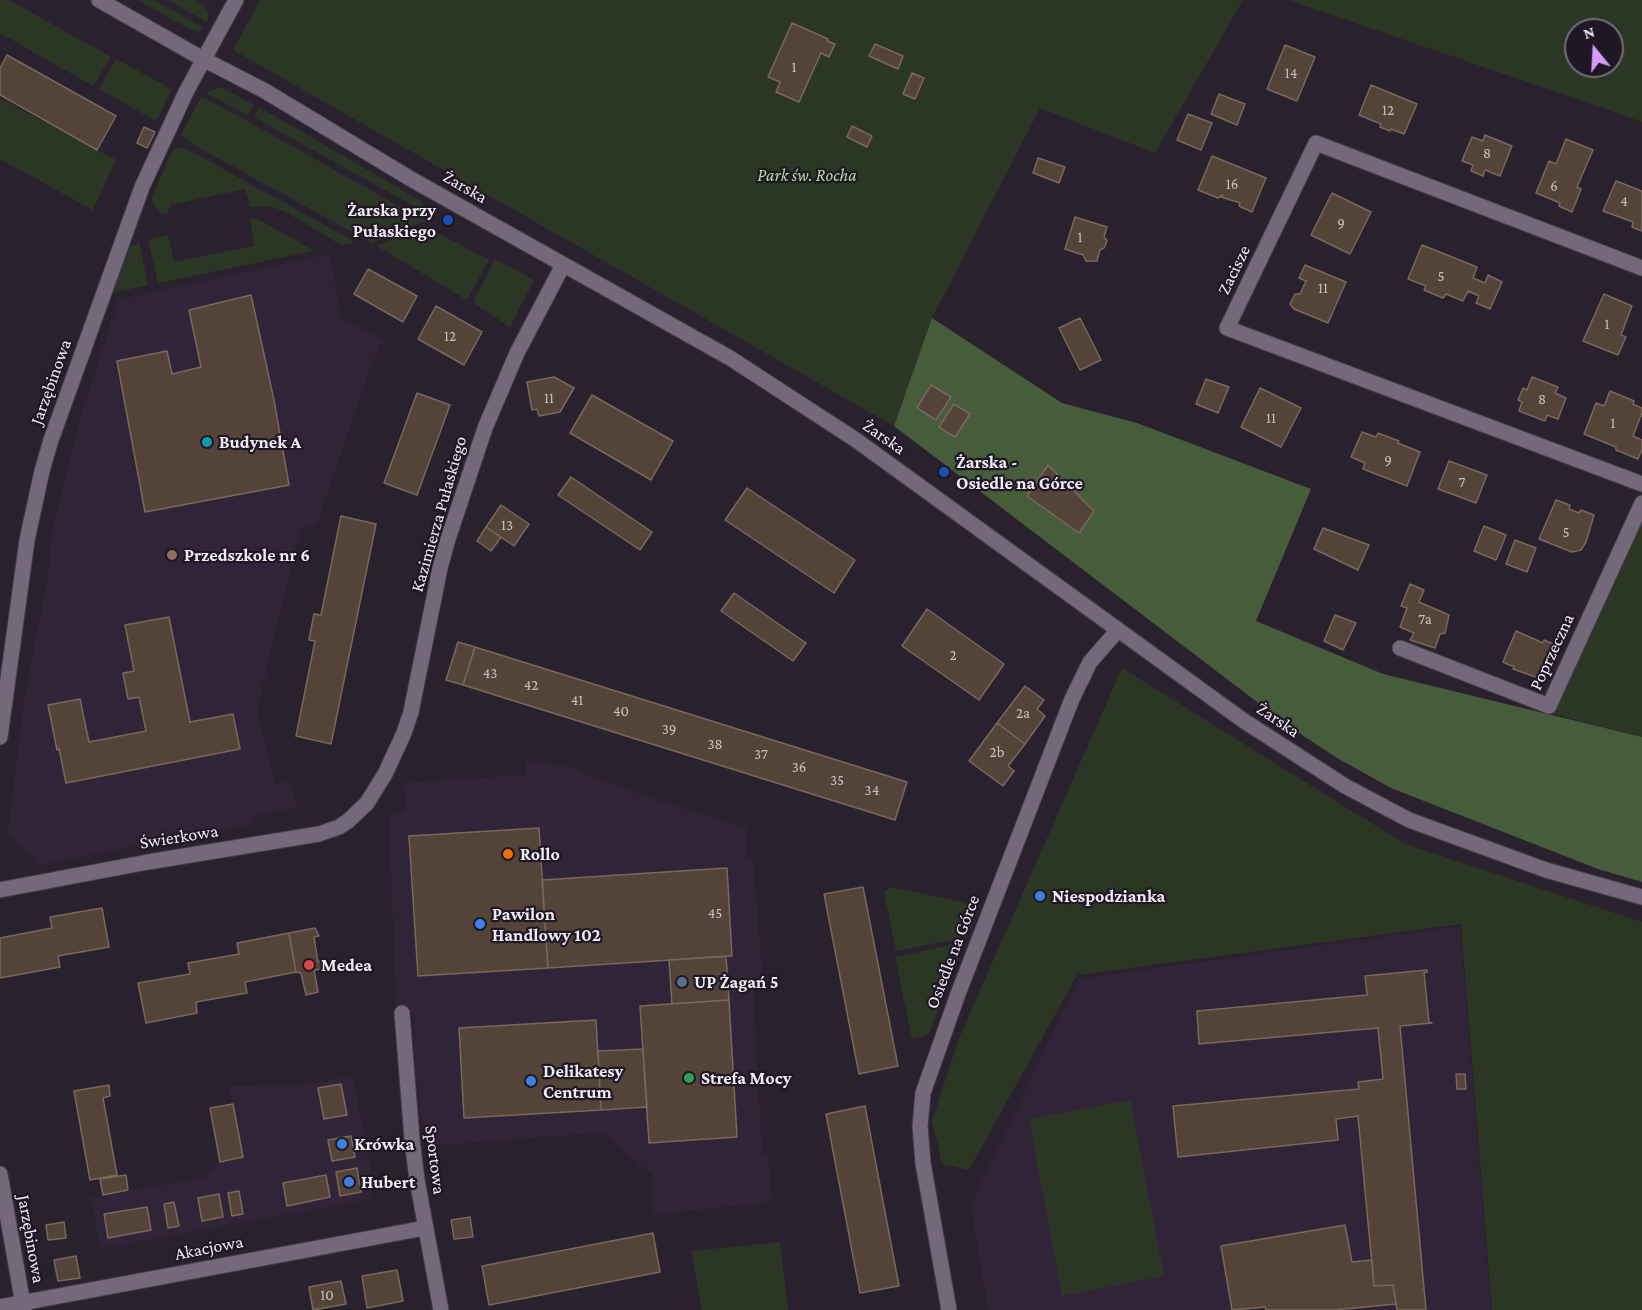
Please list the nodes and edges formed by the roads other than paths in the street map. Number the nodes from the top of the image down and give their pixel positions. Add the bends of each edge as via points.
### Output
1 (99, 0) edge
2 (236, 0) edge
3 (203, 59) junction
4 (563, 265) junction
5 (1642, 268) edge
6 (1642, 484) edge
7 (1642, 503) edge
8 (1118, 630) junction
9 (1400, 648) dead end
10 (0, 737) edge
11 (358, 812) joint
12 (0, 890) edge
13 (1642, 897) edge
14 (402, 1013) dead end
15 (0, 1174) edge
16 (425, 1228) junction
17 (23, 1306) edge
18 (0, 1307) edge
19 (441, 1310) edge
20 (950, 1310) edge

1 - 3 street, Żarska
2 - 3 street, Jarzębinowa
3 - 4 street, Żarska via 265,91
3 - 10 street, Jarzębinowa via 138,197 51,440 27,540
4 - 8 street, Żarska via 730,358 856,440
4 - 11 street, Kazimierza Pułaskiego via 517,353 485,428 445,549 411,712 385,774
5 - 6 street, Zacisze via 1316,143 1227,328
7 - 9 street, Poprzeczna via 1549,706
8 - 13 street, Żarska via 1280,745 1401,816 1545,870
8 - 20 street, Osiedle na Górce via 1090,662 1072,699 923,1093 923,1163
11 - 12 street, Świerkowa via 339,827 319,834
14 - 16 street, Sportowa via 412,1139
15 - 17 street, Jarzębinowa
16 - 17 street, Akacjowa
16 - 19 street, Sportowa
17 - 18 street, Akacjowa

